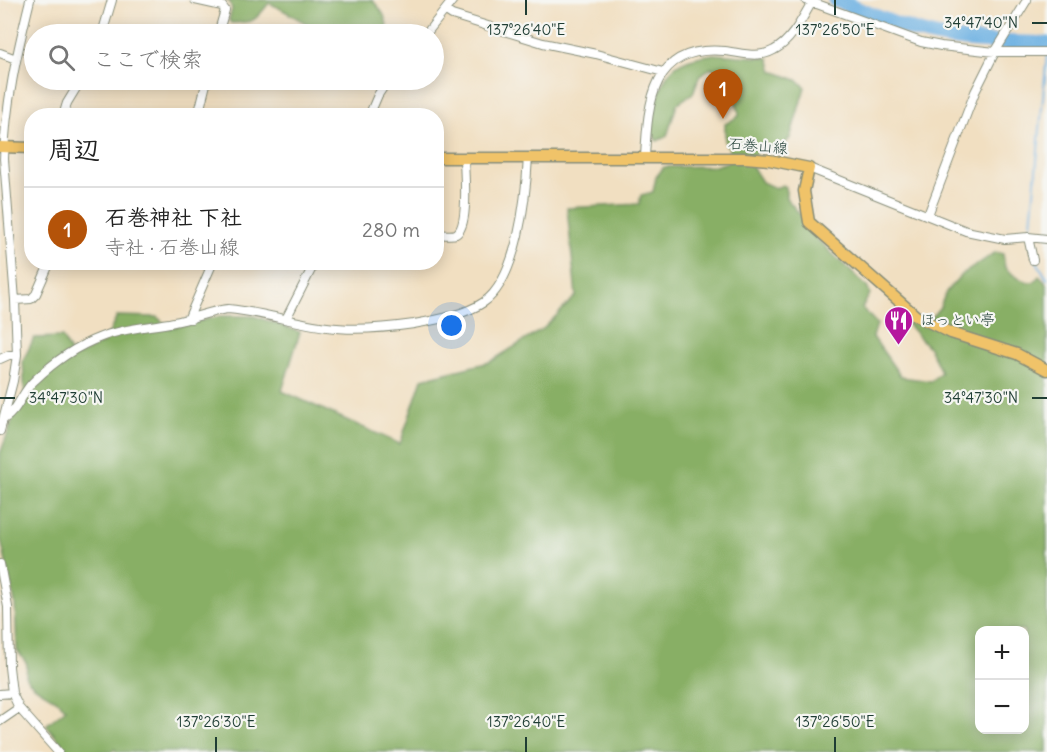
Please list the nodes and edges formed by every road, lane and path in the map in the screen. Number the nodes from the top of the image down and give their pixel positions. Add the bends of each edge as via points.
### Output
1 (30, 0) edge
2 (112, 0) edge
3 (195, 0) edge
4 (453, 0) edge
5 (1027, 0) edge
6 (810, 1) edge
7 (446, 11) junction
8 (24, 24) edge
9 (105, 24) edge
10 (221, 24) edge
11 (435, 24) edge
12 (24, 25) edge
13 (997, 49) junction
14 (1047, 52) edge
15 (0, 53) edge
16 (16, 59) junction
17 (663, 72) junction
18 (75, 90) edge
19 (204, 90) edge
20 (381, 90) edge
21 (66, 108) edge
22 (200, 108) edge
23 (372, 108) edge
24 (2, 147) edge
25 (24, 148) edge
26 (528, 157) junction
27 (645, 157) junction
28 (444, 158) edge
29 (464, 158) junction
30 (808, 168) junction
31 (928, 215) junction
32 (444, 234) edge
33 (1028, 237) junction
34 (1047, 239) edge
35 (1033, 260) dead end
36 (46, 270) edge
37 (209, 270) edge
38 (311, 270) edge
39 (15, 300) junction
40 (191, 318) junction
41 (286, 319) junction
42 (17, 355) junction
43 (0, 358) edge
44 (1047, 370) edge
45 (4, 419) junction
46 (0, 431) edge
47 (0, 564) edge
48 (12, 693) junction
49 (0, 694) edge
50 (19, 708) junction
51 (0, 721) edge
52 (58, 752) edge

1 - 8 street
2 - 9 street
3 - 10 street via 222,6 225,10
4 - 7 street
5 - 13 street
6 - 13 street via 921,42
6 - 17 street via 786,41 775,50 762,55 701,51 683,56
7 - 11 street
7 - 17 street via 543,43
12 - 16 street
13 - 14 street
13 - 31 street via 975,92
15 - 16 street
16 - 24 street
17 - 27 street via 653,94
18 - 21 street
19 - 22 street
20 - 23 street
24 - 25 main road
24 - 39 street
26 - 27 main road, 石巻山線
26 - 29 main road, 石巻山線
26 - 41 street via 526,196 507,270 485,301 472,309 425,322 371,328 326,327
27 - 30 main road, 石巻山線 via 761,159
28 - 29 main road, 石巻山線
29 - 32 street via 466,212 458,232
30 - 31 street
30 - 44 main road via 804,191 809,222 916,316 951,333 1017,354
31 - 33 street via 984,236
33 - 34 street
33 - 35 street
36 - 39 street via 31,299
37 - 40 street
38 - 41 street
39 - 42 street
40 - 41 street via 228,309
40 - 45 street via 121,331 82,345 35,380 12,414
42 - 43 street
42 - 45 street
45 - 46 street
47 - 48 street via 8,607
48 - 49 street
48 - 50 street
50 - 51 street
50 - 52 street

